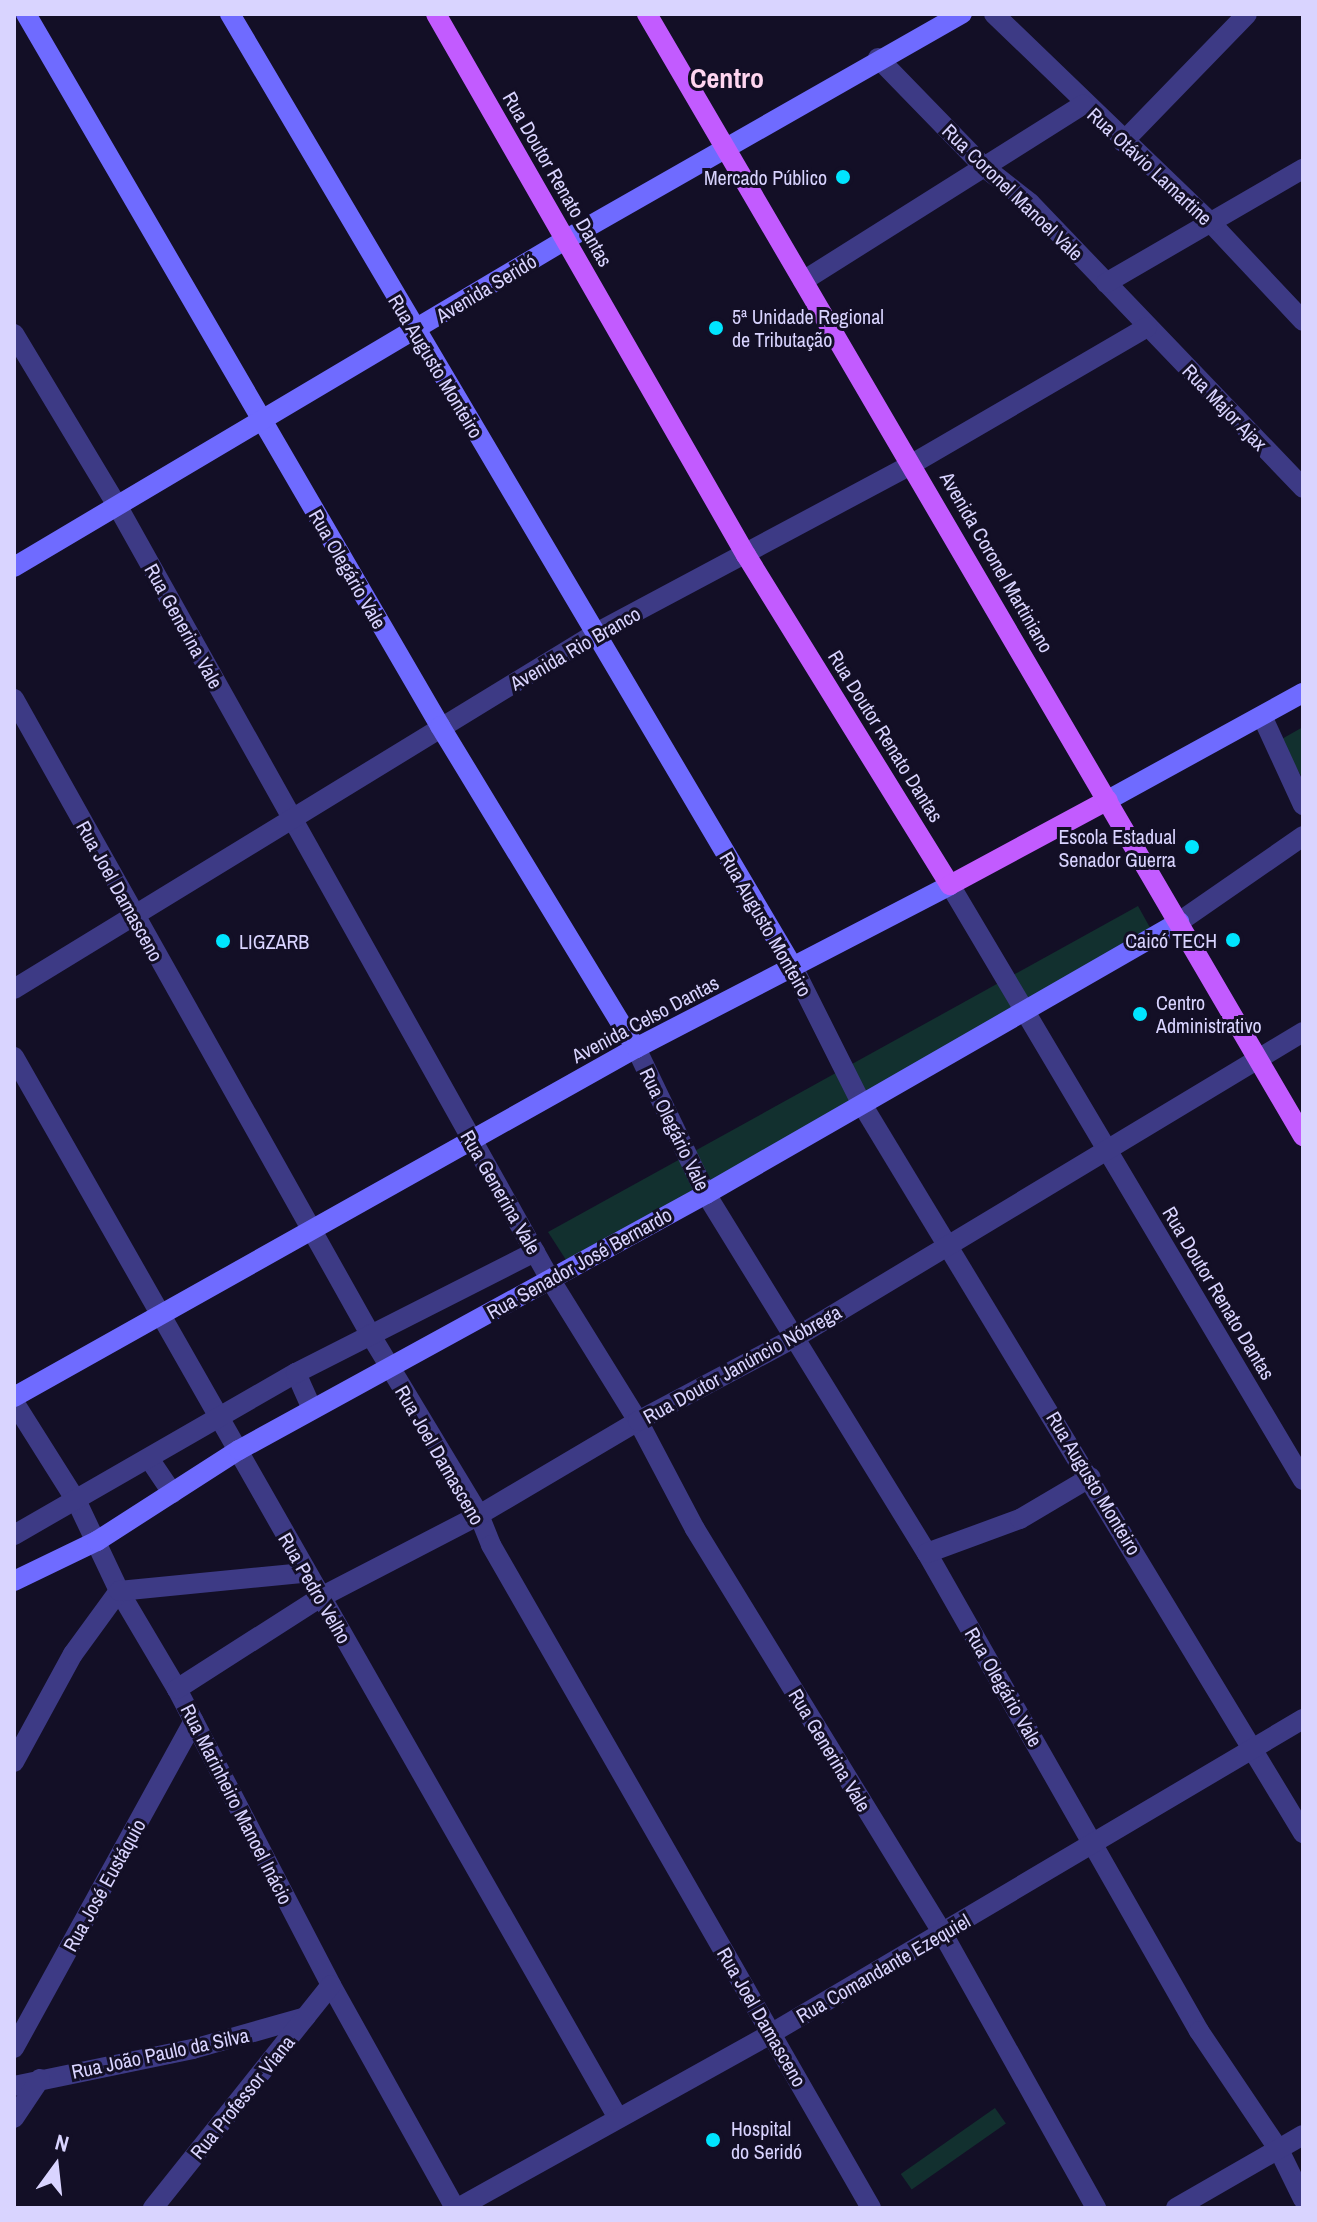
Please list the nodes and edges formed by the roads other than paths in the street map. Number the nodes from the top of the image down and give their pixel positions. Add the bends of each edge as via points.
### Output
1 (26, 14) edge
2 (230, 14) edge
3 (436, 14) edge
4 (647, 14) edge
5 (962, 14) edge
6 (994, 14) edge
7 (1247, 14) edge
8 (878, 58) junction
9 (1083, 105) junction
10 (1123, 142) junction
11 (726, 149) junction
12 (984, 167) junction
13 (1303, 169) edge
14 (1212, 224) junction
15 (565, 240) junction
16 (803, 281) junction
17 (1106, 283) junction
18 (1303, 321) edge
19 (1147, 327) junction
20 (415, 331) junction
21 (14, 334) edge
22 (262, 423) junction
23 (912, 464) junction
24 (1303, 488) edge
25 (118, 507) junction
26 (746, 555) junction
27 (14, 567) edge
28 (596, 633) junction
29 (1303, 693) edge
30 (14, 699) edge
31 (1262, 716) junction
32 (440, 726) junction
33 (1108, 800) junction
34 (1303, 805) edge
35 (295, 822) junction
36 (1303, 836) edge
37 (950, 885) junction
38 (133, 915) junction
39 (1179, 922) junction
40 (794, 969) junction
41 (14, 989) edge
42 (1025, 1009) junction
43 (1303, 1032) edge
44 (636, 1048) junction
45 (14, 1057) edge
46 (1256, 1057) junction
47 (860, 1101) junction
48 (1303, 1136) edge
49 (472, 1142) junction
50 (1106, 1151) junction
51 (706, 1194) junction
52 (311, 1228) junction
53 (948, 1244) junction
54 (535, 1252) junction
55 (550, 1279) junction
56 (451, 1296) junction
57 (161, 1318) junction
58 (467, 1324) junction
59 (370, 1334) junction
60 (798, 1336) junction
61 (389, 1367) junction
62 (296, 1373) junction
63 (14, 1400) edge
64 (312, 1409) junction
65 (219, 1417) junction
66 (638, 1421) junction
67 (239, 1450) junction
68 (1297, 1453) edge
69 (150, 1460) junction
70 (1091, 1477) junction
71 (1303, 1480) edge
72 (172, 1493) junction
73 (77, 1502) junction
74 (479, 1515) junction
75 (14, 1535) edge
76 (97, 1541) junction
77 (927, 1553) junction
78 (304, 1573) junction
79 (14, 1581) edge
80 (119, 1591) junction
81 (321, 1597) junction
82 (177, 1689) junction
83 (1303, 1719) edge
84 (194, 1721) junction
85 (1253, 1748) junction
86 (14, 1762) edge
87 (1303, 1833) edge
88 (1093, 1841) junction
89 (943, 1934) junction
90 (331, 1985) junction
91 (306, 2017) junction
92 (772, 2033) junction
93 (14, 2048) edge
94 (40, 2079) junction
95 (14, 2086) edge
96 (14, 2118) edge
97 (618, 2118) junction
98 (1303, 2135) edge
99 (1279, 2150) junction
100 (1303, 2199) edge
101 (153, 2208) edge
102 (457, 2208) edge
103 (871, 2208) edge
104 (1096, 2208) edge
105 (1176, 2208) edge

1 - 22 main road, Rua Olegário Vale
2 - 20 main road, Rua Augusto Monteiro
3 - 15 main road, Rua Doutor Renato Dantas
4 - 11 main road, Avenida Coronel Martiniano
5 - 8 main road, Avenida Seridó
6 - 9 street, Rua Otávio Lamartine
7 - 10 street
8 - 11 main road, Avenida Seridó
8 - 12 street, Rua Coronel Manoel Vale
9 - 10 street, Rua Otávio Lamartine
9 - 12 street
10 - 14 street, Rua Otávio Lamartine
11 - 15 main road, Avenida Seridó
11 - 16 main road, Avenida Coronel Martiniano
12 - 16 street
12 - 17 street, Rua Coronel Manoel Vale via 1030,203
13 - 14 street
14 - 17 street
14 - 18 street, Rua Otávio Lamartine
15 - 20 main road, Avenida Seridó
15 - 26 main road, Rua Doutor Renato Dantas
16 - 23 main road, Avenida Coronel Martiniano
17 - 19 street, Rua Coronel Manoel Vale
19 - 23 street, Avenida Rio Branco
19 - 24 street, Rua Major Ajax
20 - 22 main road, Avenida Seridó
20 - 28 main road, Rua Augusto Monteiro
21 - 25 street, Rua Generina Vale
22 - 25 main road, Avenida Seridó
22 - 32 main road, Rua Olegário Vale
23 - 26 street, Avenida Rio Branco
23 - 33 main road, Avenida Coronel Martiniano
25 - 27 main road, Avenida Seridó
25 - 35 street, Rua Generina Vale
26 - 28 street, Avenida Rio Branco
26 - 37 main road, Rua Doutor Renato Dantas
28 - 32 street, Avenida Rio Branco
28 - 40 main road, Rua Augusto Monteiro
29 - 31 main road, Avenida Celso Dantas
30 - 38 street, Rua Joel Damasceno
31 - 33 main road, Avenida Celso Dantas
31 - 34 street
32 - 35 street, Avenida Rio Branco
32 - 44 main road, Rua Olegário Vale
33 - 37 main road, Avenida Celso Dantas
33 - 39 main road, Avenida Coronel Martiniano
35 - 38 street, Avenida Rio Branco
35 - 49 street, Rua Generina Vale
36 - 39 street, Rua Senador José Bernardo
37 - 40 main road, Avenida Celso Dantas
37 - 42 street, Rua Doutor Renato Dantas
38 - 41 street, Avenida Rio Branco
38 - 52 street, Rua Joel Damasceno
39 - 42 main road, Rua Senador José Bernardo
39 - 46 main road, Avenida Coronel Martiniano
40 - 44 main road, Avenida Celso Dantas
40 - 47 street, Rua Augusto Monteiro
42 - 47 main road, Rua Senador José Bernardo
42 - 50 street, Rua Doutor Renato Dantas
43 - 46 street, Rua Doutor Janúncio Nóbrega
44 - 49 main road, Avenida Celso Dantas
44 - 51 street, Rua Olegário Vale
45 - 57 street, Rua Pedro Velho
46 - 48 main road, Avenida Coronel Martiniano
46 - 50 street, Rua Doutor Janúncio Nóbrega
47 - 51 main road, Rua Senador José Bernardo
47 - 53 street, Rua Augusto Monteiro
49 - 52 main road, Avenida Celso Dantas
49 - 54 street, Rua Generina Vale
50 - 53 street, Rua Doutor Janúncio Nóbrega
50 - 68 street, Rua Doutor Renato Dantas
51 - 55 main road, Rua Senador José Bernardo
51 - 60 street, Rua Olegário Vale
52 - 57 main road, Avenida Celso Dantas
52 - 59 street, Rua Joel Damasceno
53 - 60 street, Rua Doutor Janúncio Nóbrega
53 - 70 street, Rua Augusto Monteiro
54 - 55 street, Rua Generina Vale
54 - 56 street, Rua Senador José Bernardo
55 - 58 main road, Rua Senador José Bernardo
55 - 66 street, Rua Generina Vale
56 - 58 street
56 - 59 street, Rua Senador José Bernardo
57 - 63 main road, Avenida Celso Dantas
57 - 65 street, Rua Pedro Velho
58 - 61 main road, Rua Senador José Bernardo
59 - 61 street, Rua Joel Damasceno
59 - 62 street, Rua Senador José Bernardo
60 - 66 street, Rua Doutor Janúncio Nóbrega
60 - 77 street, Rua Olegário Vale
61 - 64 main road, Rua Senador José Bernardo
61 - 74 street, Rua Joel Damasceno
62 - 64 street
62 - 65 street, Rua Senador José Bernardo
63 - 73 street, Rua Marinheiro Manoel Inácio
64 - 67 main road, Rua Senador José Bernardo
65 - 67 street, Rua Pedro Velho
65 - 69 street, Rua Senador José Bernardo
66 - 74 street, Rua Doutor Janúncio Nóbrega
66 - 89 street, Rua Generina Vale via 695,1529
67 - 72 main road, Rua Senador José Bernardo
67 - 78 street, Rua Pedro Velho
68 - 71 street, Rua Doutor Renato Dantas
69 - 72 street
69 - 73 street, Rua Senador José Bernardo
70 - 77 street via 1020,1519
70 - 85 street, Rua Augusto Monteiro
72 - 76 main road, Rua Senador José Bernardo
73 - 75 street, Rua Senador José Bernardo
73 - 76 street, Rua Marinheiro Manoel Inácio
74 - 81 street, Rua Doutor Janúncio Nóbrega
74 - 92 street, Rua Joel Damasceno
76 - 79 main road, Rua Senador José Bernardo
76 - 80 street, Rua Marinheiro Manoel Inácio
77 - 88 street, Rua Olegário Vale
78 - 80 street
78 - 81 street, Rua Pedro Velho
80 - 82 street, Rua Marinheiro Manoel Inácio
80 - 86 street via 73,1654
81 - 82 street, Rua Doutor Janúncio Nóbrega
81 - 97 street, Rua Pedro Velho
82 - 84 street, Rua Marinheiro Manoel Inácio
83 - 85 street, Rua Comandante Ezequiel
84 - 90 street, Rua Marinheiro Manoel Inácio
84 - 93 street, Rua José Eustáquio
85 - 87 street, Rua Augusto Monteiro
85 - 88 street, Rua Comandante Ezequiel
88 - 89 street, Rua Comandante Ezequiel
88 - 99 street, Rua Olegário Vale via 1199,2031
89 - 92 street, Rua Comandante Ezequiel
89 - 104 street, Rua Generina Vale
90 - 91 street, Rua Professor Viana
90 - 102 street, Rua Marinheiro Manoel Inácio
91 - 94 street, Rua João Paulo da Silva via 193,2049
91 - 101 street, Rua Professor Viana
92 - 97 street, Rua Comandante Ezequiel
92 - 103 street, Rua Joel Damasceno
94 - 95 street, Rua João Paulo da Silva
94 - 96 street
97 - 102 street, Rua Comandante Ezequiel
98 - 99 street
99 - 100 street, Rua Olegário Vale
99 - 105 street

